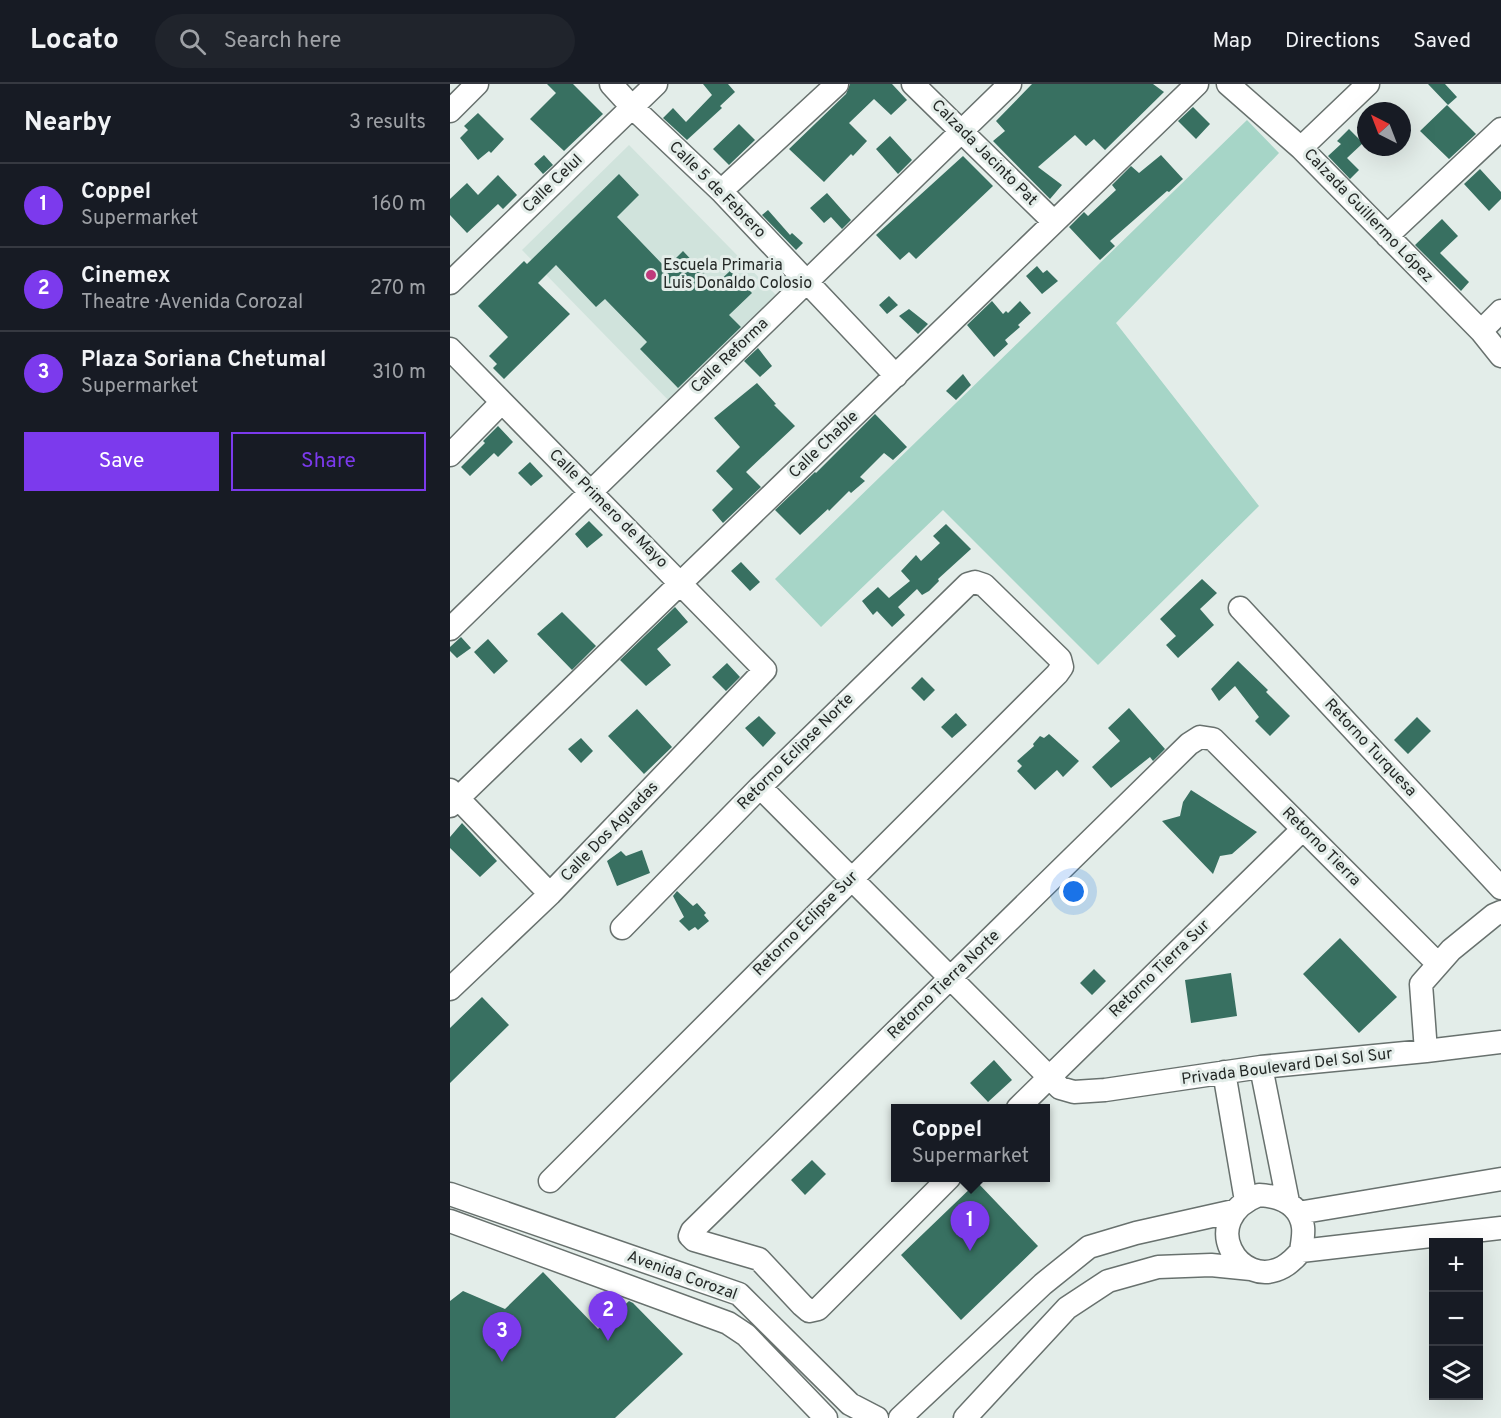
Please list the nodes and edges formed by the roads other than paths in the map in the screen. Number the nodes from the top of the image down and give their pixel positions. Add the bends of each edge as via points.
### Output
1 (477, 84) edge
2 (611, 84) edge
3 (656, 84) edge
4 (837, 84) edge
5 (913, 84) edge
6 (1010, 84) edge
7 (1197, 84) edge
8 (1228, 84) edge
9 (1368, 84) edge
10 (632, 107) junction
11 (450, 111) edge
12 (1501, 129) edge
13 (962, 131) junction
14 (1301, 148) junction
15 (721, 191) junction
16 (1054, 222) junction
17 (1387, 236) junction
18 (450, 283) edge
19 (806, 283) junction
20 (1501, 311) edge
21 (1481, 331) junction
22 (450, 349) edge
23 (1501, 356) edge
24 (896, 376) junction
25 (502, 402) junction
26 (450, 455) edge
27 (591, 492) junction
28 (681, 582) junction
29 (1240, 608) dead end
30 (450, 629) edge
31 (1062, 667) joint
32 (765, 670) joint
33 (1200, 737) joint
34 (760, 787) junction
35 (453, 798) edge
36 (1303, 829) junction
37 (851, 878) junction
38 (1501, 888) edge
39 (550, 894) junction
40 (1501, 912) edge
41 (622, 928) dead end
42 (1438, 964) junction
43 (951, 978) junction
44 (450, 989) edge
45 (1501, 1042) edge
46 (1426, 1052) junction
47 (1261, 1067) junction
48 (1224, 1072) junction
49 (1050, 1077) junction
50 (1022, 1104) edge
51 (1501, 1179) edge
52 (550, 1181) dead end
53 (945, 1182) edge
54 (450, 1194) edge
55 (1240, 1206) junction
56 (1293, 1208) junction
57 (450, 1221) edge
58 (1501, 1228) edge
59 (1301, 1251) junction
60 (1251, 1269) junction
61 (826, 1418) edge
62 (877, 1418) edge
63 (900, 1418) edge
64 (965, 1418) edge

1 - 11 street
2 - 10 street, Calle 5 de Febrero
3 - 10 street, Calle Celul
4 - 15 street
5 - 13 street, Calzada Jacinto Pat
6 - 13 street, Calle Reforma
7 - 16 street, Calle Chable
8 - 14 street, Calzada Guillermo López
9 - 14 street
10 - 15 street, Calle 5 de Febrero
10 - 18 street, Calle Celul
12 - 17 street
13 - 16 street, Calzada Jacinto Pat
13 - 19 street, Calle Reforma
14 - 17 street, Calzada Guillermo López
15 - 19 street, Calle 5 de Febrero
16 - 24 street, Calle Chable
17 - 21 street, Calzada Guillermo López
19 - 24 street, Calle 5 de Febrero
19 - 27 street, Calle Reforma
20 - 21 street
21 - 23 street, Calzada Guillermo López
22 - 25 street, Calle Primero de Mayo
24 - 28 street, Calle Chable
25 - 26 street
25 - 27 street, Calle Primero de Mayo
27 - 28 street, Calle Primero de Mayo
27 - 30 street, Calle Reforma
28 - 32 street, Calle Primero de Mayo
28 - 35 street, Calle Chable
29 - 38 street, Retorno Turquesa
31 - 34 street, Retorno Eclipse Norte via 1060,659 984,585 968,584
31 - 37 street, Retorno Eclipse Sur
32 - 39 street, Calle Dos Aguadas
33 - 36 street, Retorno Tierra via 1213,739
33 - 43 street, Retorno Tierra Norte
34 - 37 street
34 - 41 street, Retorno Eclipse Norte
35 - 39 street
36 - 42 street, Retorno Tierra
36 - 49 street, Retorno Tierra Sur
37 - 43 street
37 - 52 street, Retorno Eclipse Sur
39 - 44 street, Calle Dos Aguadas
40 - 42 street
42 - 46 street via 1421,984
43 - 49 street
43 - 53 street, Retorno Tierra Norte via 690,1236 759,1259 809,1311 818,1309
45 - 46 street, Privada Boulevard Del Sol Sur
46 - 47 street, Privada Boulevard Del Sol Sur
47 - 48 street, Privada Boulevard Del Sol Sur
47 - 56 street
48 - 49 street, Privada Boulevard Del Sol Sur via 1074,1092 1060,1088
48 - 55 street
49 - 50 street, Retorno Tierra Sur
51 - 56 street
54 - 62 street, Avenida Corozal via 739,1294 850,1404
55 - 56 street via 1259,1195 1275,1196
55 - 60 street via 1228,1224 1227,1238 1239,1262
55 - 63 street via 1089,1247 1043,1284
56 - 59 street via 1303,1227
57 - 61 street, Avenida Corozal via 728,1323 746,1335
58 - 59 street
59 - 60 street via 1283,1267 1267,1272
60 - 64 street via 1211,1265 1158,1268 1108,1281 1067,1308

